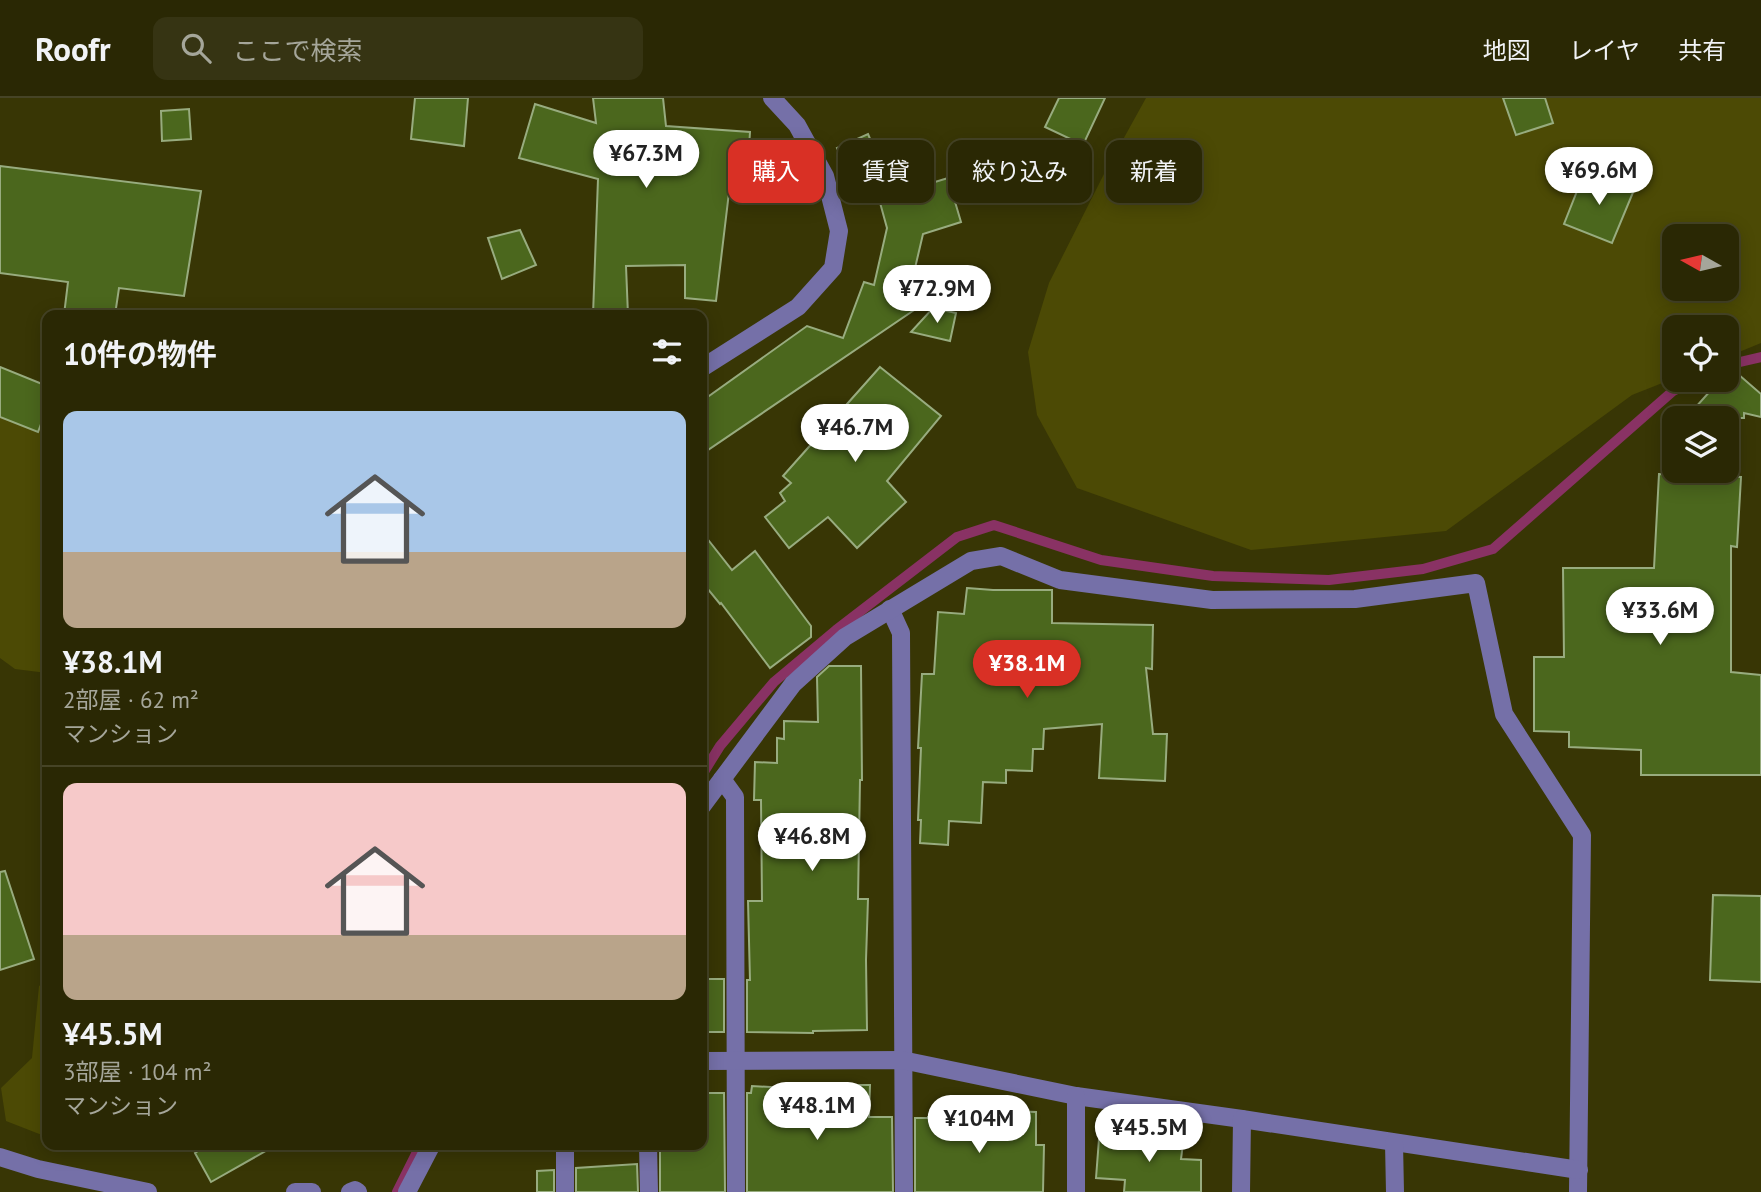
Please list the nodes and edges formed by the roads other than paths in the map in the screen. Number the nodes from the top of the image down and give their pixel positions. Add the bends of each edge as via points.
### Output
1 (772, 98) edge
2 (707, 365) edge
3 (890, 609) junction
4 (722, 779) junction
5 (707, 799) edge
6 (902, 1060) junction
7 (707, 1061) edge
8 (736, 1061) junction
9 (1076, 1096) junction
10 (1242, 1119) junction
11 (1394, 1143) junction
12 (429, 1150) edge
13 (565, 1150) edge
14 (648, 1150) edge
15 (0, 1157) edge
16 (1579, 1170) junction
17 (148, 1192) edge
18 (295, 1192) edge
19 (312, 1192) edge
20 (350, 1192) edge
21 (358, 1192) edge
22 (407, 1192) edge
23 (565, 1192) edge
24 (649, 1192) edge
25 (736, 1192) edge
26 (904, 1192) edge
27 (1076, 1192) edge
28 (1241, 1192) edge
29 (1395, 1192) edge
30 (1578, 1192) edge

1 - 2 street via 797,125 825,176 839,231 833,268 798,307
3 - 4 street via 845,637 793,684
3 - 6 street via 901,633
3 - 16 street via 971,561 1001,556 1060,580 1212,600 1355,599 1476,583 1504,714 1582,835
4 - 5 street
4 - 8 street via 735,797
6 - 8 street
6 - 9 street
6 - 26 street
7 - 8 street
8 - 25 street
9 - 10 street
9 - 27 street
10 - 11 street
10 - 28 street
11 - 16 street
11 - 29 street
12 - 22 street
13 - 23 street
14 - 24 street
15 - 17 street
16 - 30 street
18 - 19 street
20 - 21 street

